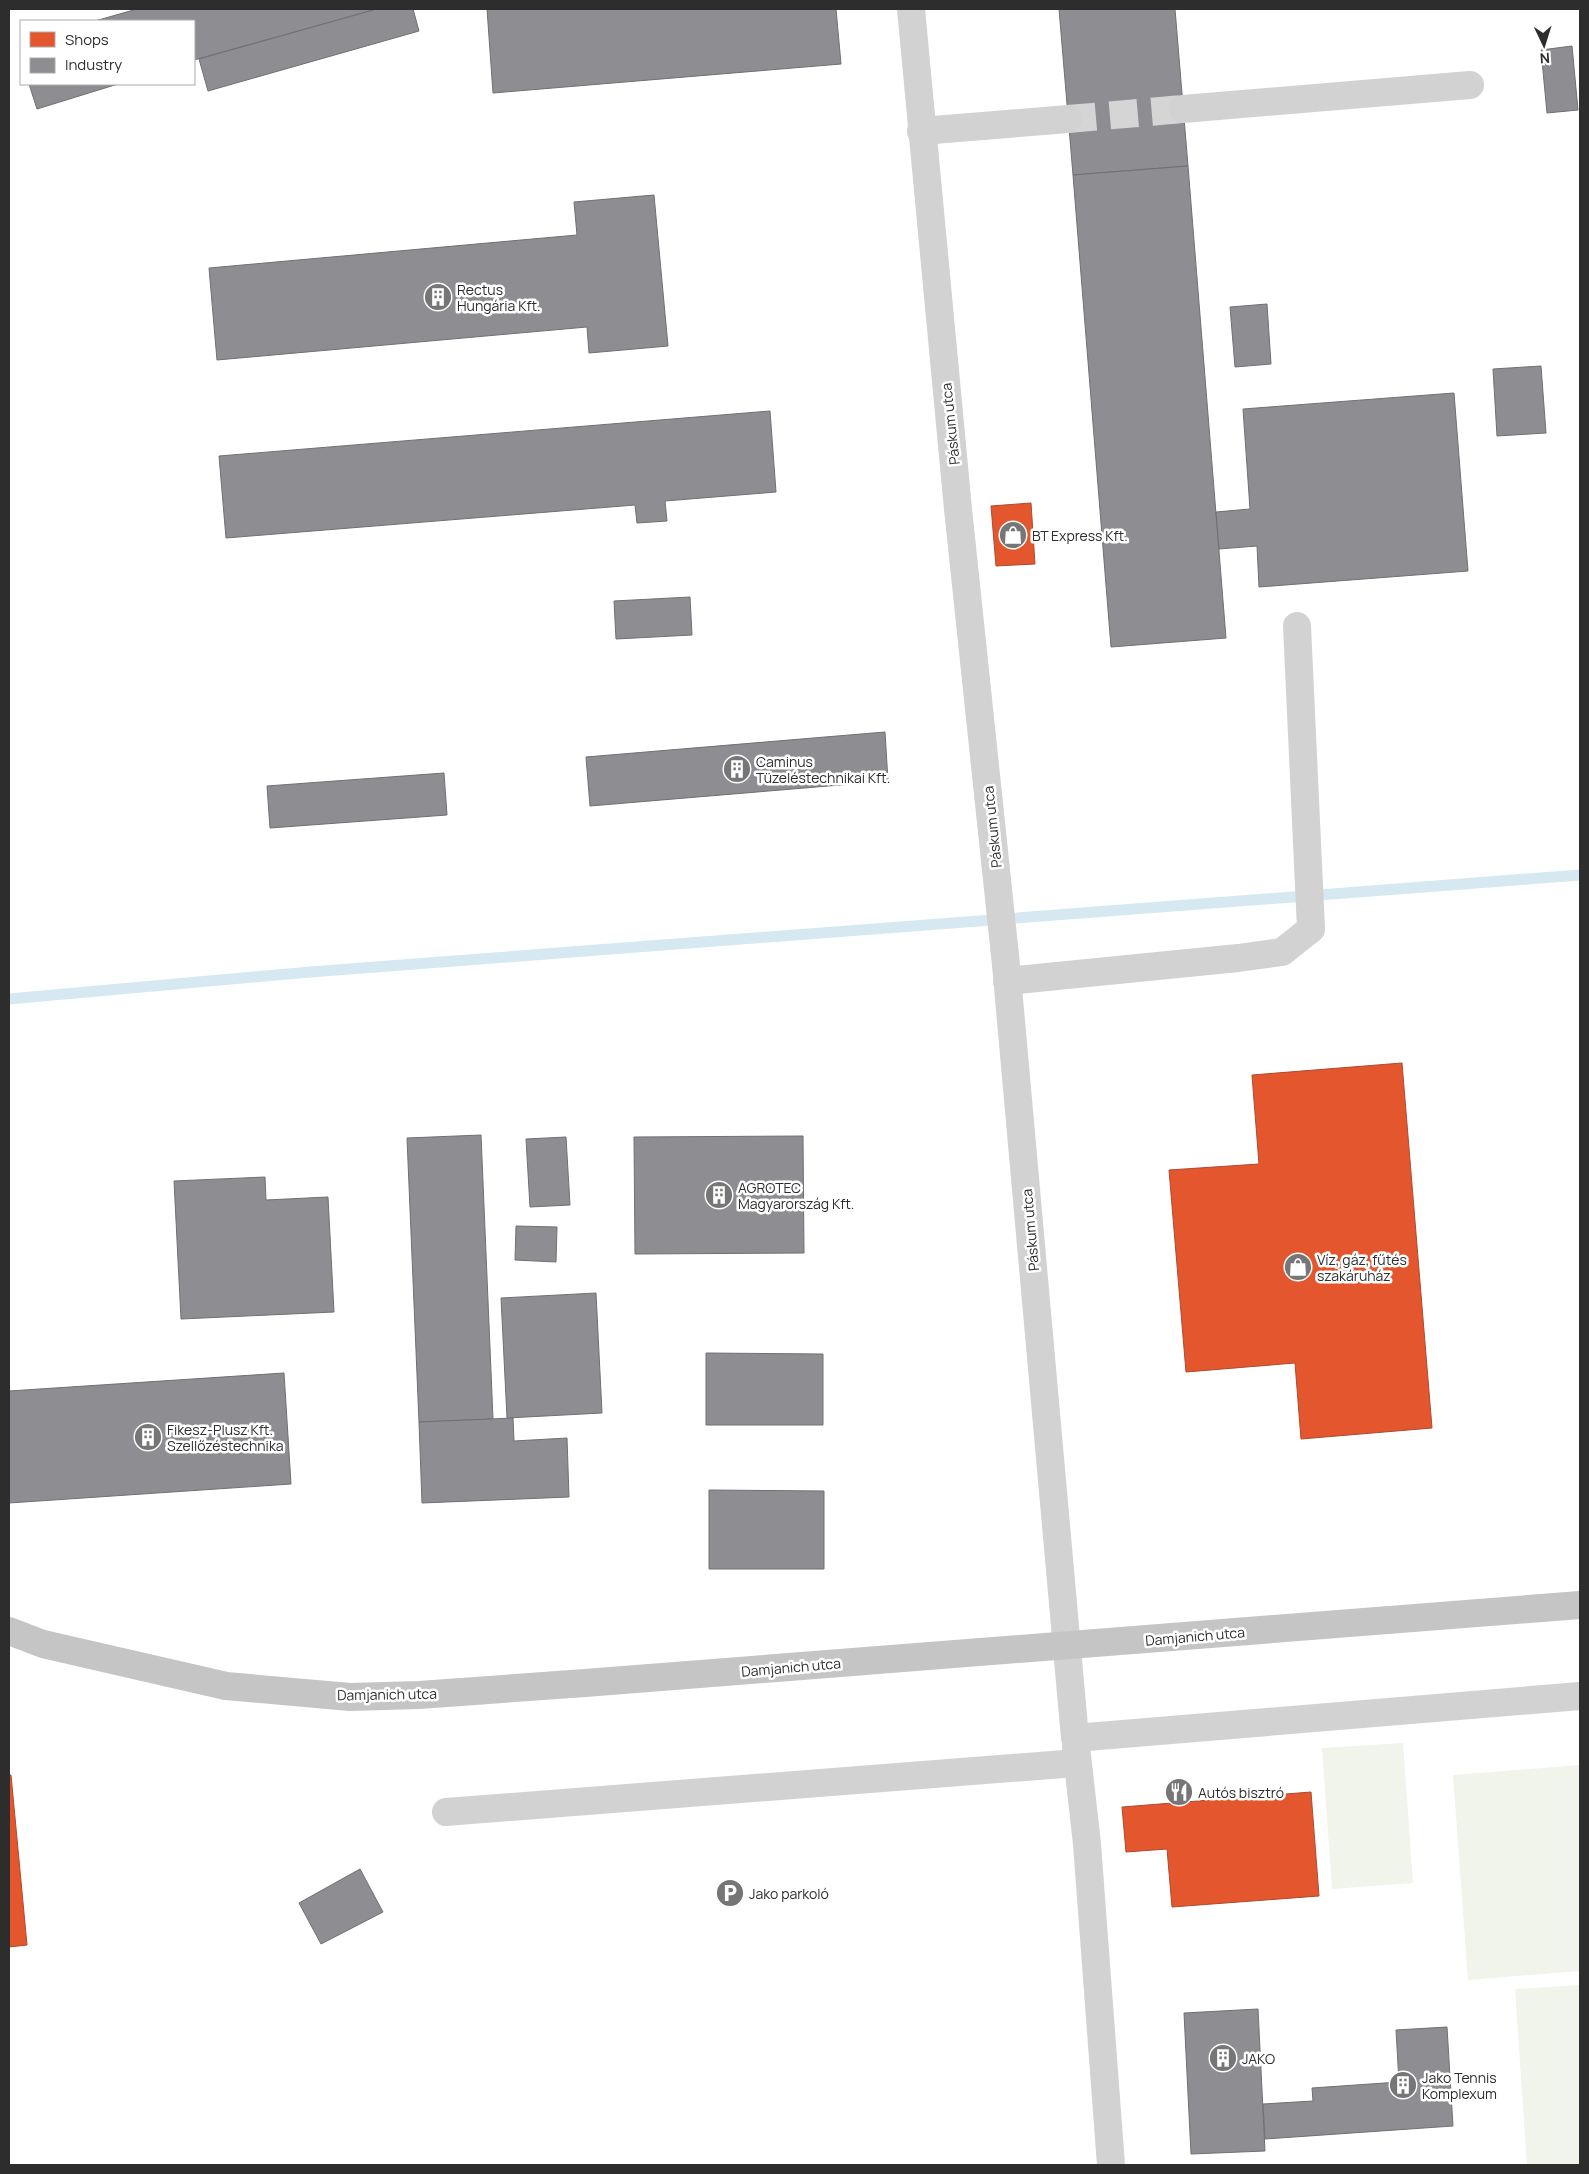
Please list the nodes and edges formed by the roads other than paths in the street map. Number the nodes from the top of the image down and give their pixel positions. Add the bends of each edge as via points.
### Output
1 (910, 9) edge
2 (1470, 85) dead end
3 (1183, 109) tunnel mouth
4 (1068, 119) tunnel mouth
5 (921, 131) junction
6 (1297, 626) dead end
7 (1006, 973) junction
8 (1580, 1605) edge
9 (9, 1631) edge
10 (1068, 1646) junction
11 (1580, 1696) edge
12 (1076, 1750) junction
13 (446, 1812) dead end
14 (1111, 2165) edge

1 - 5 street, Páskum utca
2 - 3 street
4 - 5 street
5 - 7 street, Páskum utca
6 - 7 street via 1311,929 1282,952 1238,958
7 - 10 street, Páskum utca
8 - 10 main road, Damjanich utca
9 - 10 main road, Damjanich utca via 43,1644 226,1686 350,1697 419,1695
10 - 12 street, Páskum utca
11 - 12 street
12 - 13 street
12 - 14 street, Páskum utca via 1087,1844

